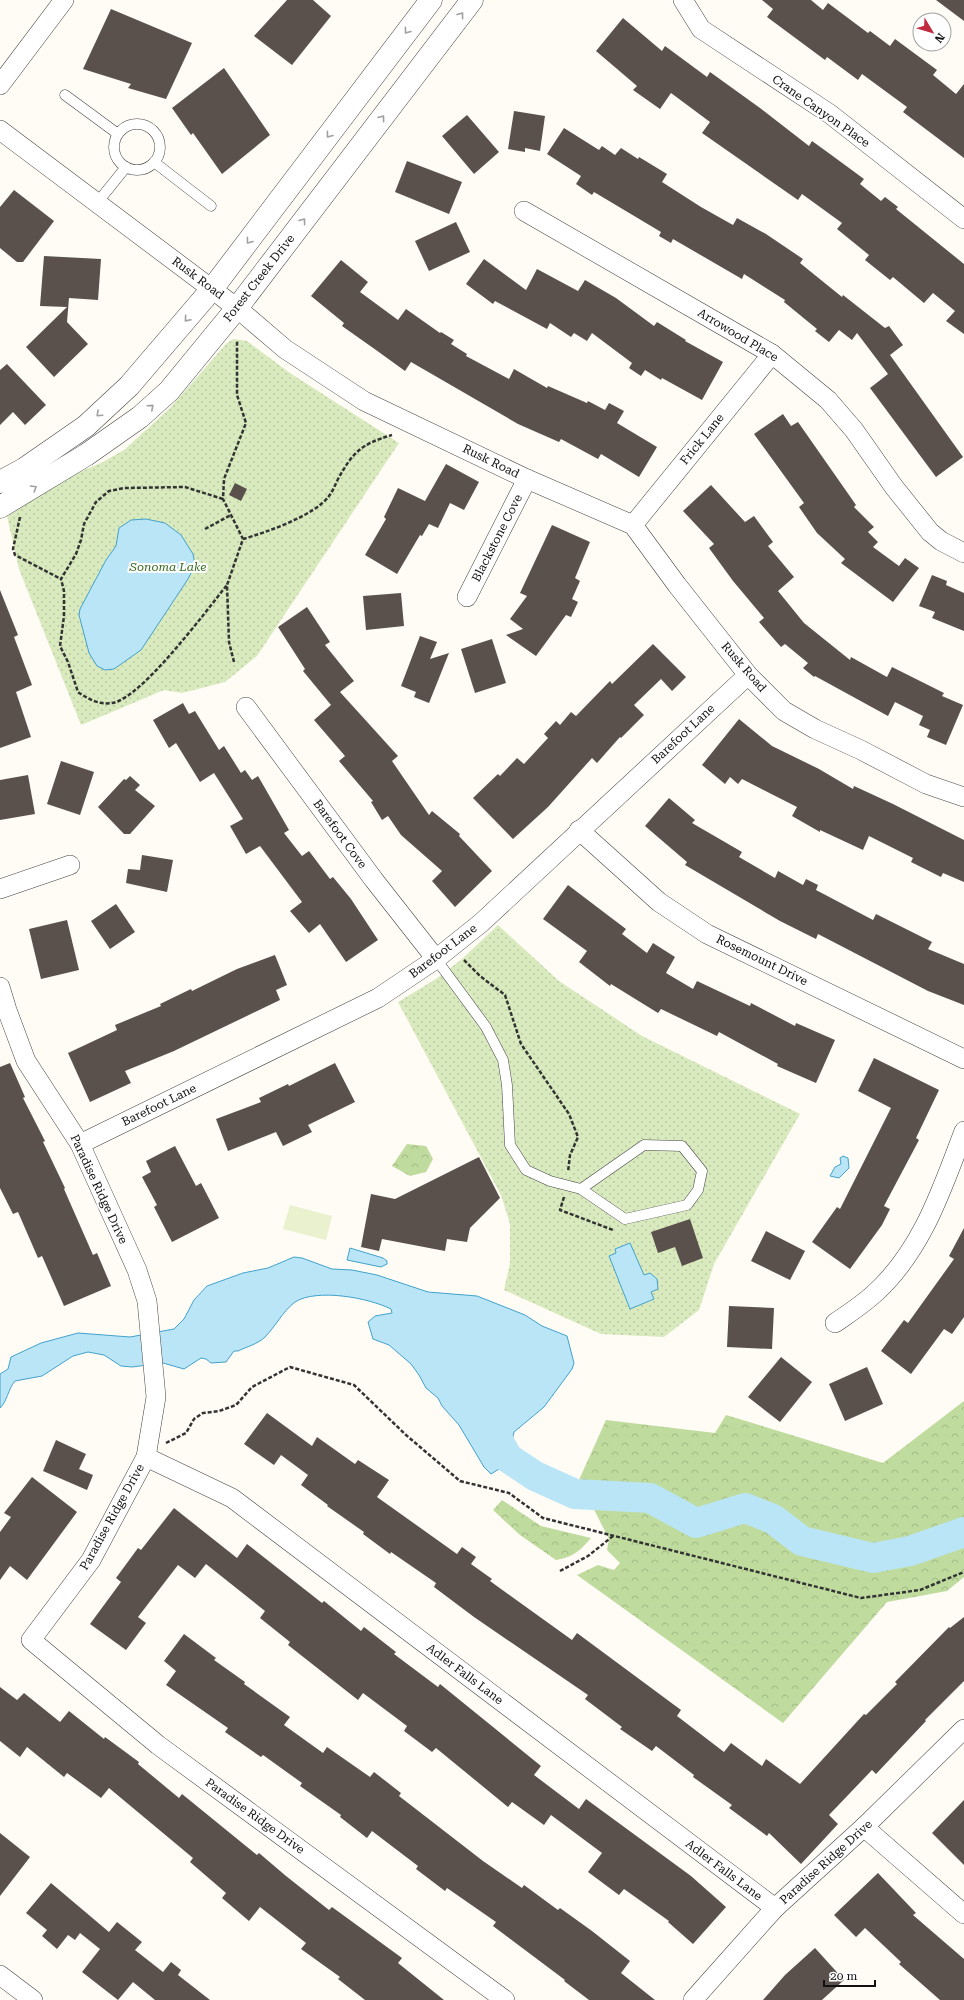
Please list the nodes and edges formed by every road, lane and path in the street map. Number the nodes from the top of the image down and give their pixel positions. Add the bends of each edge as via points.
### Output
1 (64, 0) edge
2 (431, 0) edge
3 (472, 0) edge
4 (683, 0) edge
5 (0, 85) edge
6 (65, 96) dead end
7 (0, 130) edge
8 (118, 134) junction
9 (154, 162) junction
10 (126, 167) junction
11 (97, 203) junction
12 (211, 206) dead end
13 (524, 211) dead end
14 (964, 219) edge
15 (212, 290) junction
16 (237, 308) junction
17 (237, 340) dead end
18 (772, 354) junction
19 (392, 435) dead end
20 (527, 478) junction
21 (0, 482) edge
22 (223, 499) junction
23 (0, 507) edge
24 (20, 515) dead end
25 (231, 515) junction
26 (633, 525) junction
27 (205, 529) dead end
28 (243, 539) junction
29 (964, 553) edge
30 (61, 579) junction
31 (227, 586) junction
32 (468, 596) dead end
33 (234, 662) dead end
34 (748, 674) junction
35 (246, 707) dead end
36 (964, 797) edge
37 (579, 830) junction
38 (70, 865) dead end
39 (0, 889) edge
40 (436, 959) junction
41 (464, 960) dead end
42 (0, 987) edge
43 (964, 1059) edge
44 (964, 1131) edge
45 (80, 1144) junction
46 (566, 1186) junction
47 (581, 1189) junction
48 (613, 1230) dead end
49 (835, 1323) dead end
50 (146, 1454) junction
51 (613, 1536) junction
52 (560, 1571) dead end
53 (964, 1572) edge
54 (964, 1729) edge
55 (864, 1827) junction
56 (775, 1908) junction
57 (964, 1914) edge
58 (0, 1975) edge
59 (32, 2000) edge
60 (505, 2000) edge
61 (694, 2000) edge

1 - 5 street
2 -> 15 street
16 -> 3 street, Forest Creek Drive
4 - 14 street, Crane Canyon Place via 701,29 830,114
6 - 8 lane
7 - 11 street, Rusk Road
8 - 9 lane via 123,128 137,124 151,129 159,141 158,156
8 - 10 lane via 114,148 120,162
9 - 10 lane via 141,170
9 - 12 lane
10 - 11 lane
11 - 15 street, Rusk Road
13 - 18 street, Arrowood Place
15 - 16 street, Rusk Road
15 -> 21 street via 129,386 92,421 24,469
16 - 20 street, Rusk Road via 285,349 364,401
23 -> 16 street, Forest Creek Drive via 86,455 140,417 169,391
17 - 22 path via 238,395 246,423 224,479
18 - 26 street, Frick Lane
18 - 29 street, Arrowood Place via 828,400 854,430 930,532
19 - 28 path via 374,440 355,452 329,496 314,508 288,523
20 - 26 street, Rusk Road
20 - 32 street, Blackstone Cove
22 - 25 path
22 - 30 path via 185,487 124,488 109,492 96,502 84,524 76,554
24 - 30 path via 13,549 15,555
25 - 27 path
25 - 28 path
26 - 34 street, Rusk Road
28 - 31 path
30 - 31 path via 64,591 64,616 60,646 78,692 92,702 112,704 132,695 152,676
31 - 33 path via 229,642
34 - 36 street, Rusk Road via 784,711 815,729 926,784
34 - 37 street, Barefoot Lane
35 - 40 street, Barefoot Cove
37 - 40 street, Barefoot Lane via 481,923
37 - 43 street, Rosemount Drive via 660,902 707,934
38 - 39 street
40 - 45 street, Barefoot Lane via 378,998
40 - 46 lane via 486,1027 503,1060 510,1145 526,1170
41 - 46 path via 505,995 521,1044 569,1114 578,1137 570,1155
42 - 45 street, Paradise Ridge Drive via 26,1061
44 - 49 street via 933,1212 905,1260 874,1294
45 - 50 street, Paradise Ridge Drive via 137,1270 147,1301 156,1397
46 - 47 lane
46 - 48 path via 560,1210
47 - 47 lane via 625,1219 686,1206 698,1190 702,1171 682,1146 644,1145
50 - 51 path via 186,1433 194,1419 203,1413 236,1405 252,1387 290,1367 354,1385 460,1481 509,1492 542,1518
50 - 56 street, Adler Falls Lane via 232,1498
50 - 60 street, Paradise Ridge Drive via 91,1560 31,1640 158,1745
51 - 52 path via 588,1556
51 - 53 path via 861,1598 920,1590
54 - 55 street, Paradise Ridge Drive
55 - 56 street, Paradise Ridge Drive
55 - 57 street
56 - 61 street, Paradise Ridge Drive
58 - 59 street

